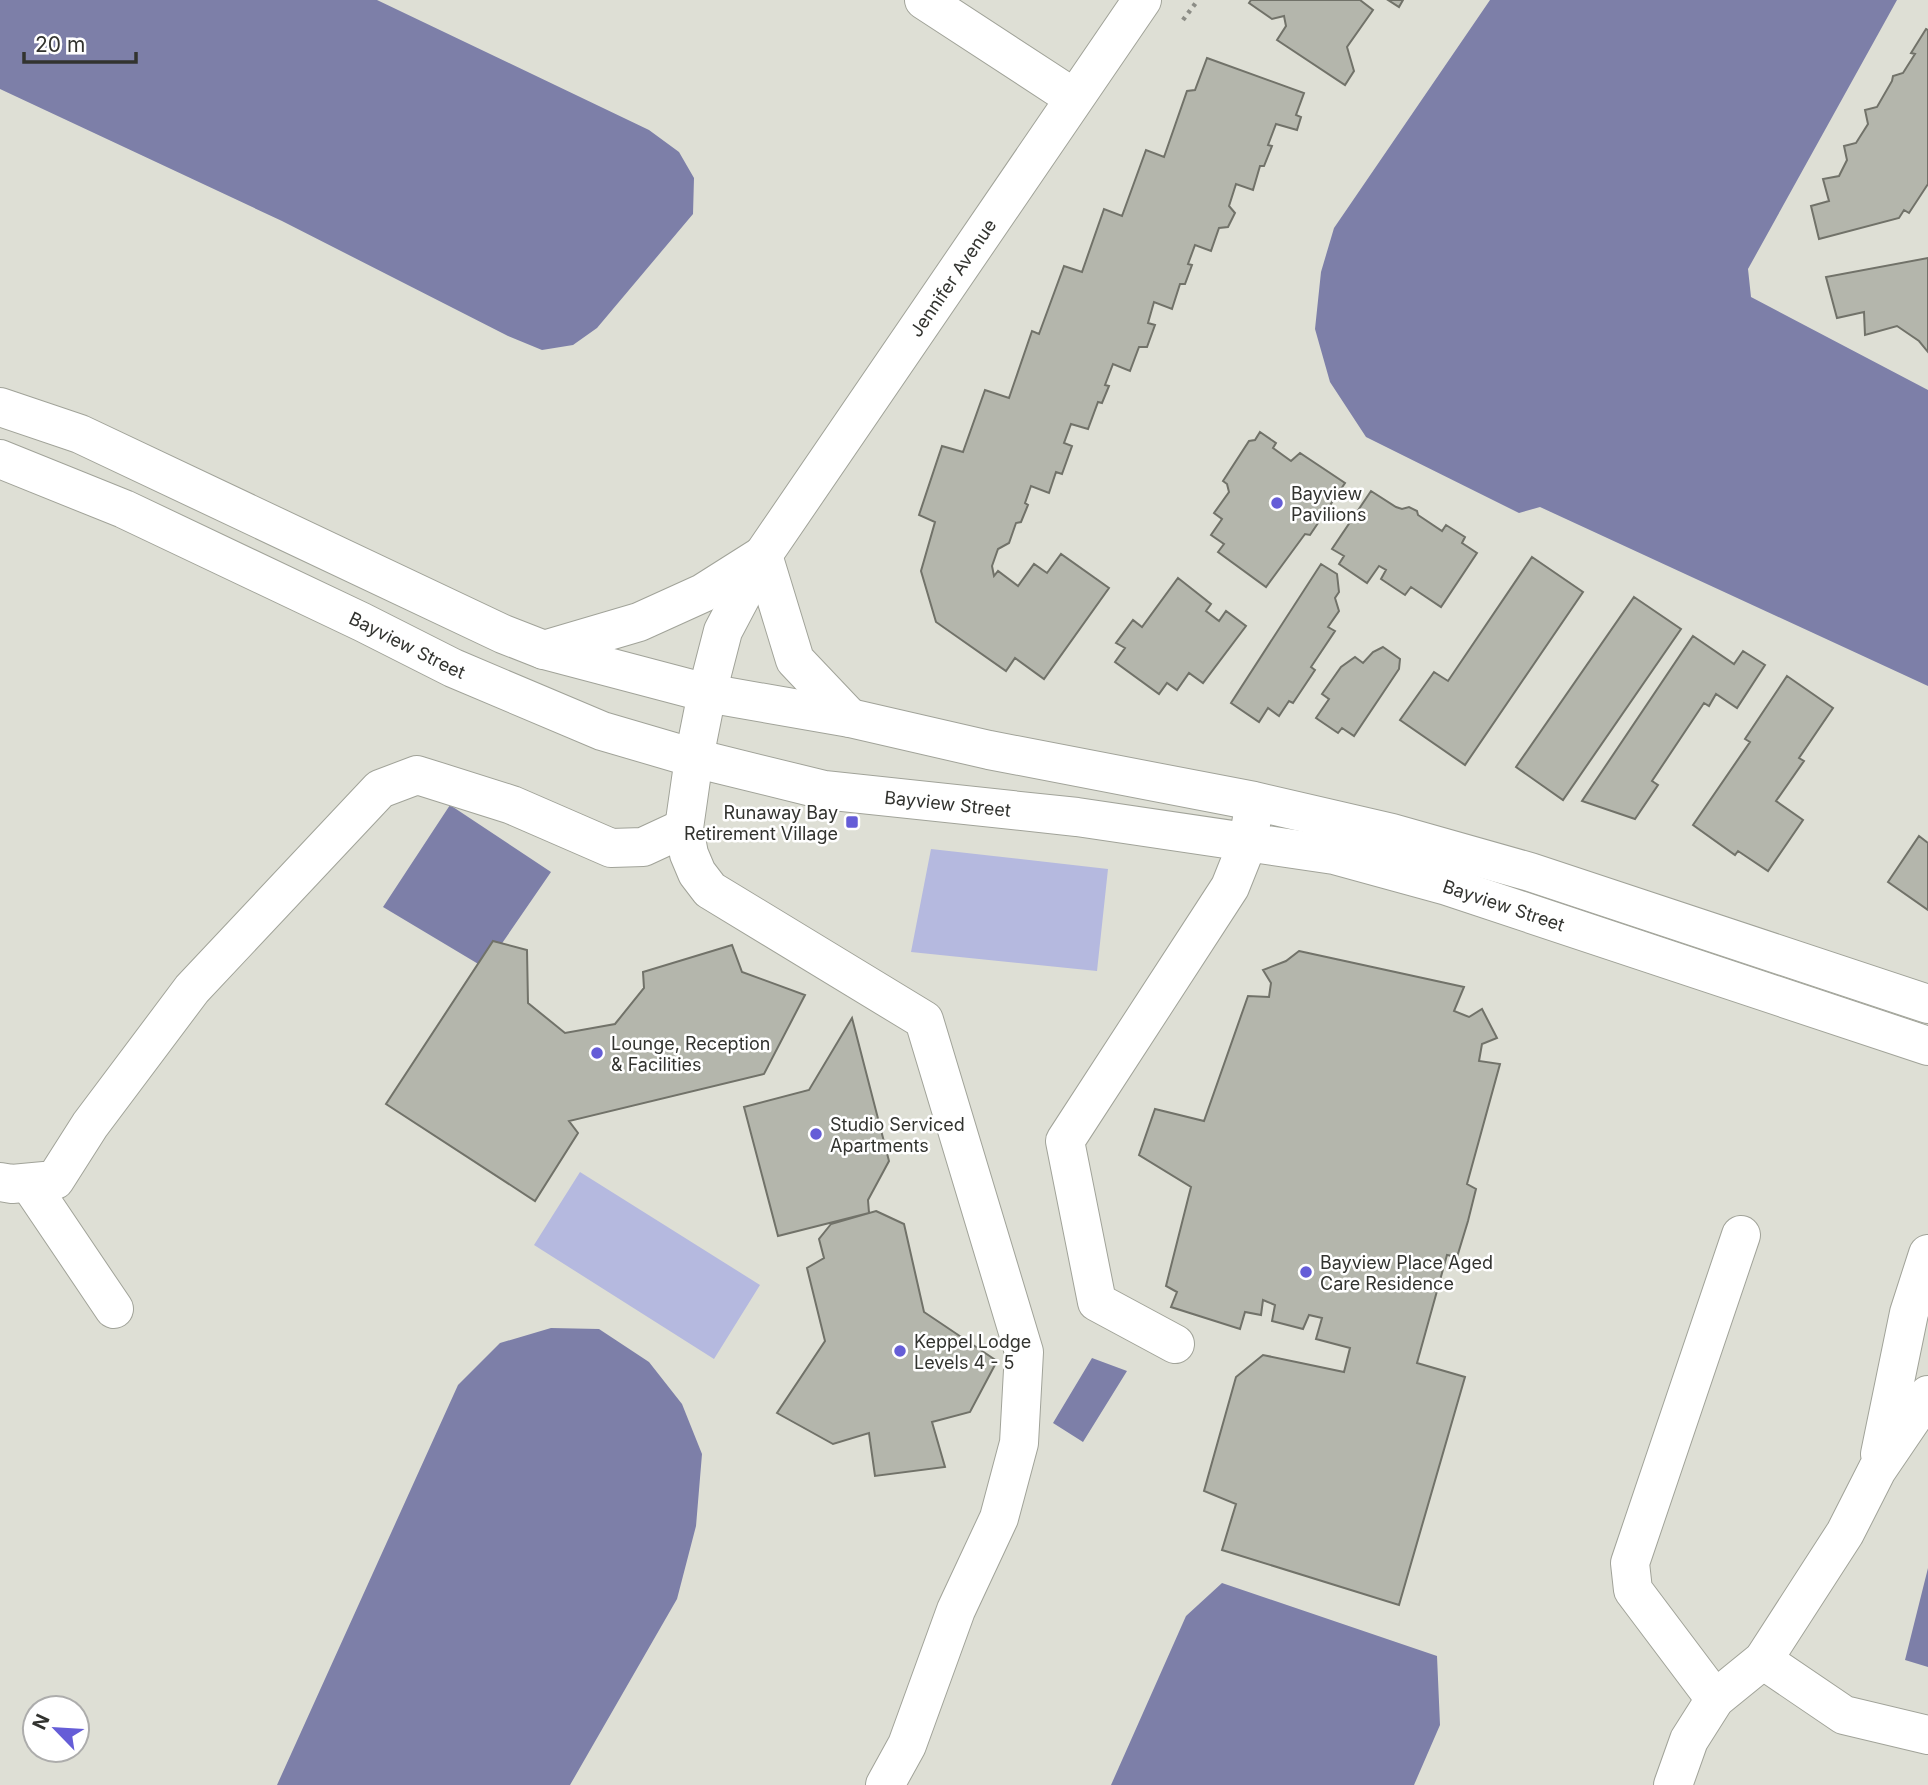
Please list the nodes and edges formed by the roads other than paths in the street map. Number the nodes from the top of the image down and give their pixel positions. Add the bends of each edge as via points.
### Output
1 (924, 0) edge
2 (1142, 0) edge
3 (1074, 98) junction
4 (0, 407) edge
5 (0, 459) edge
6 (763, 555) junction
7 (544, 650) junction
8 (707, 692) junction
9 (850, 718) junction
10 (1007, 754) junction
11 (694, 758) junction
12 (1254, 801) junction
13 (1002, 808) junction
14 (684, 828) junction
15 (1248, 842) junction
16 (1928, 1004) edge
17 (1928, 1046) edge
18 (15, 1182) edge
19 (1741, 1235) dead end
20 (1928, 1254) edge
21 (114, 1309) dead end
22 (1175, 1343) dead end
23 (1928, 1395) edge
24 (1877, 1470) junction
25 (1763, 1660) junction
26 (1715, 1699) junction
27 (1928, 1735) edge
28 (885, 1785) edge
29 (1673, 1785) edge

1 - 3 main road
2 - 3 main road, Jennifer Avenue
3 - 6 main road, Jennifer Avenue
4 - 7 main road, Bayview Street via 80,434
5 - 11 main road, Bayview Street via 124,509 474,677 602,732
6 - 7 main road, Jennifer Avenue via 703,593 639,622
6 - 8 main road, Jennifer Avenue via 723,631
6 - 9 main road via 795,660
7 - 8 main road, Bayview Street
8 - 9 main road, Bayview Street
8 - 11 main road, Jennifer Avenue
9 - 10 main road, Bayview Street
10 - 12 main road, Bayview Street
10 - 13 main road via 1013,780
11 - 13 main road, Bayview Street via 824,790
11 - 14 main road, Jennifer Avenue
12 - 15 main road
12 - 16 main road, Bayview Street via 1530,872
13 - 15 main road, Bayview Street
14 - 18 main road via 643,847 611,848 512,805 417,775 380,789 192,989 90,1125 55,1180
14 - 28 main road via 693,863 710,890 924,1020 1024,1352 1019,1443 999,1518 956,1610 907,1745
15 - 17 main road, Bayview Street via 1334,855 1447,886
15 - 22 main road via 1230,887 1065,1141 1097,1302
18 - 21 main road
19 - 26 main road via 1630,1563 1633,1590
20 - 24 main road via 1909,1313
23 - 24 main road
24 - 25 main road via 1845,1533
25 - 26 main road
25 - 27 main road via 1844,1715
26 - 29 main road via 1689,1740

